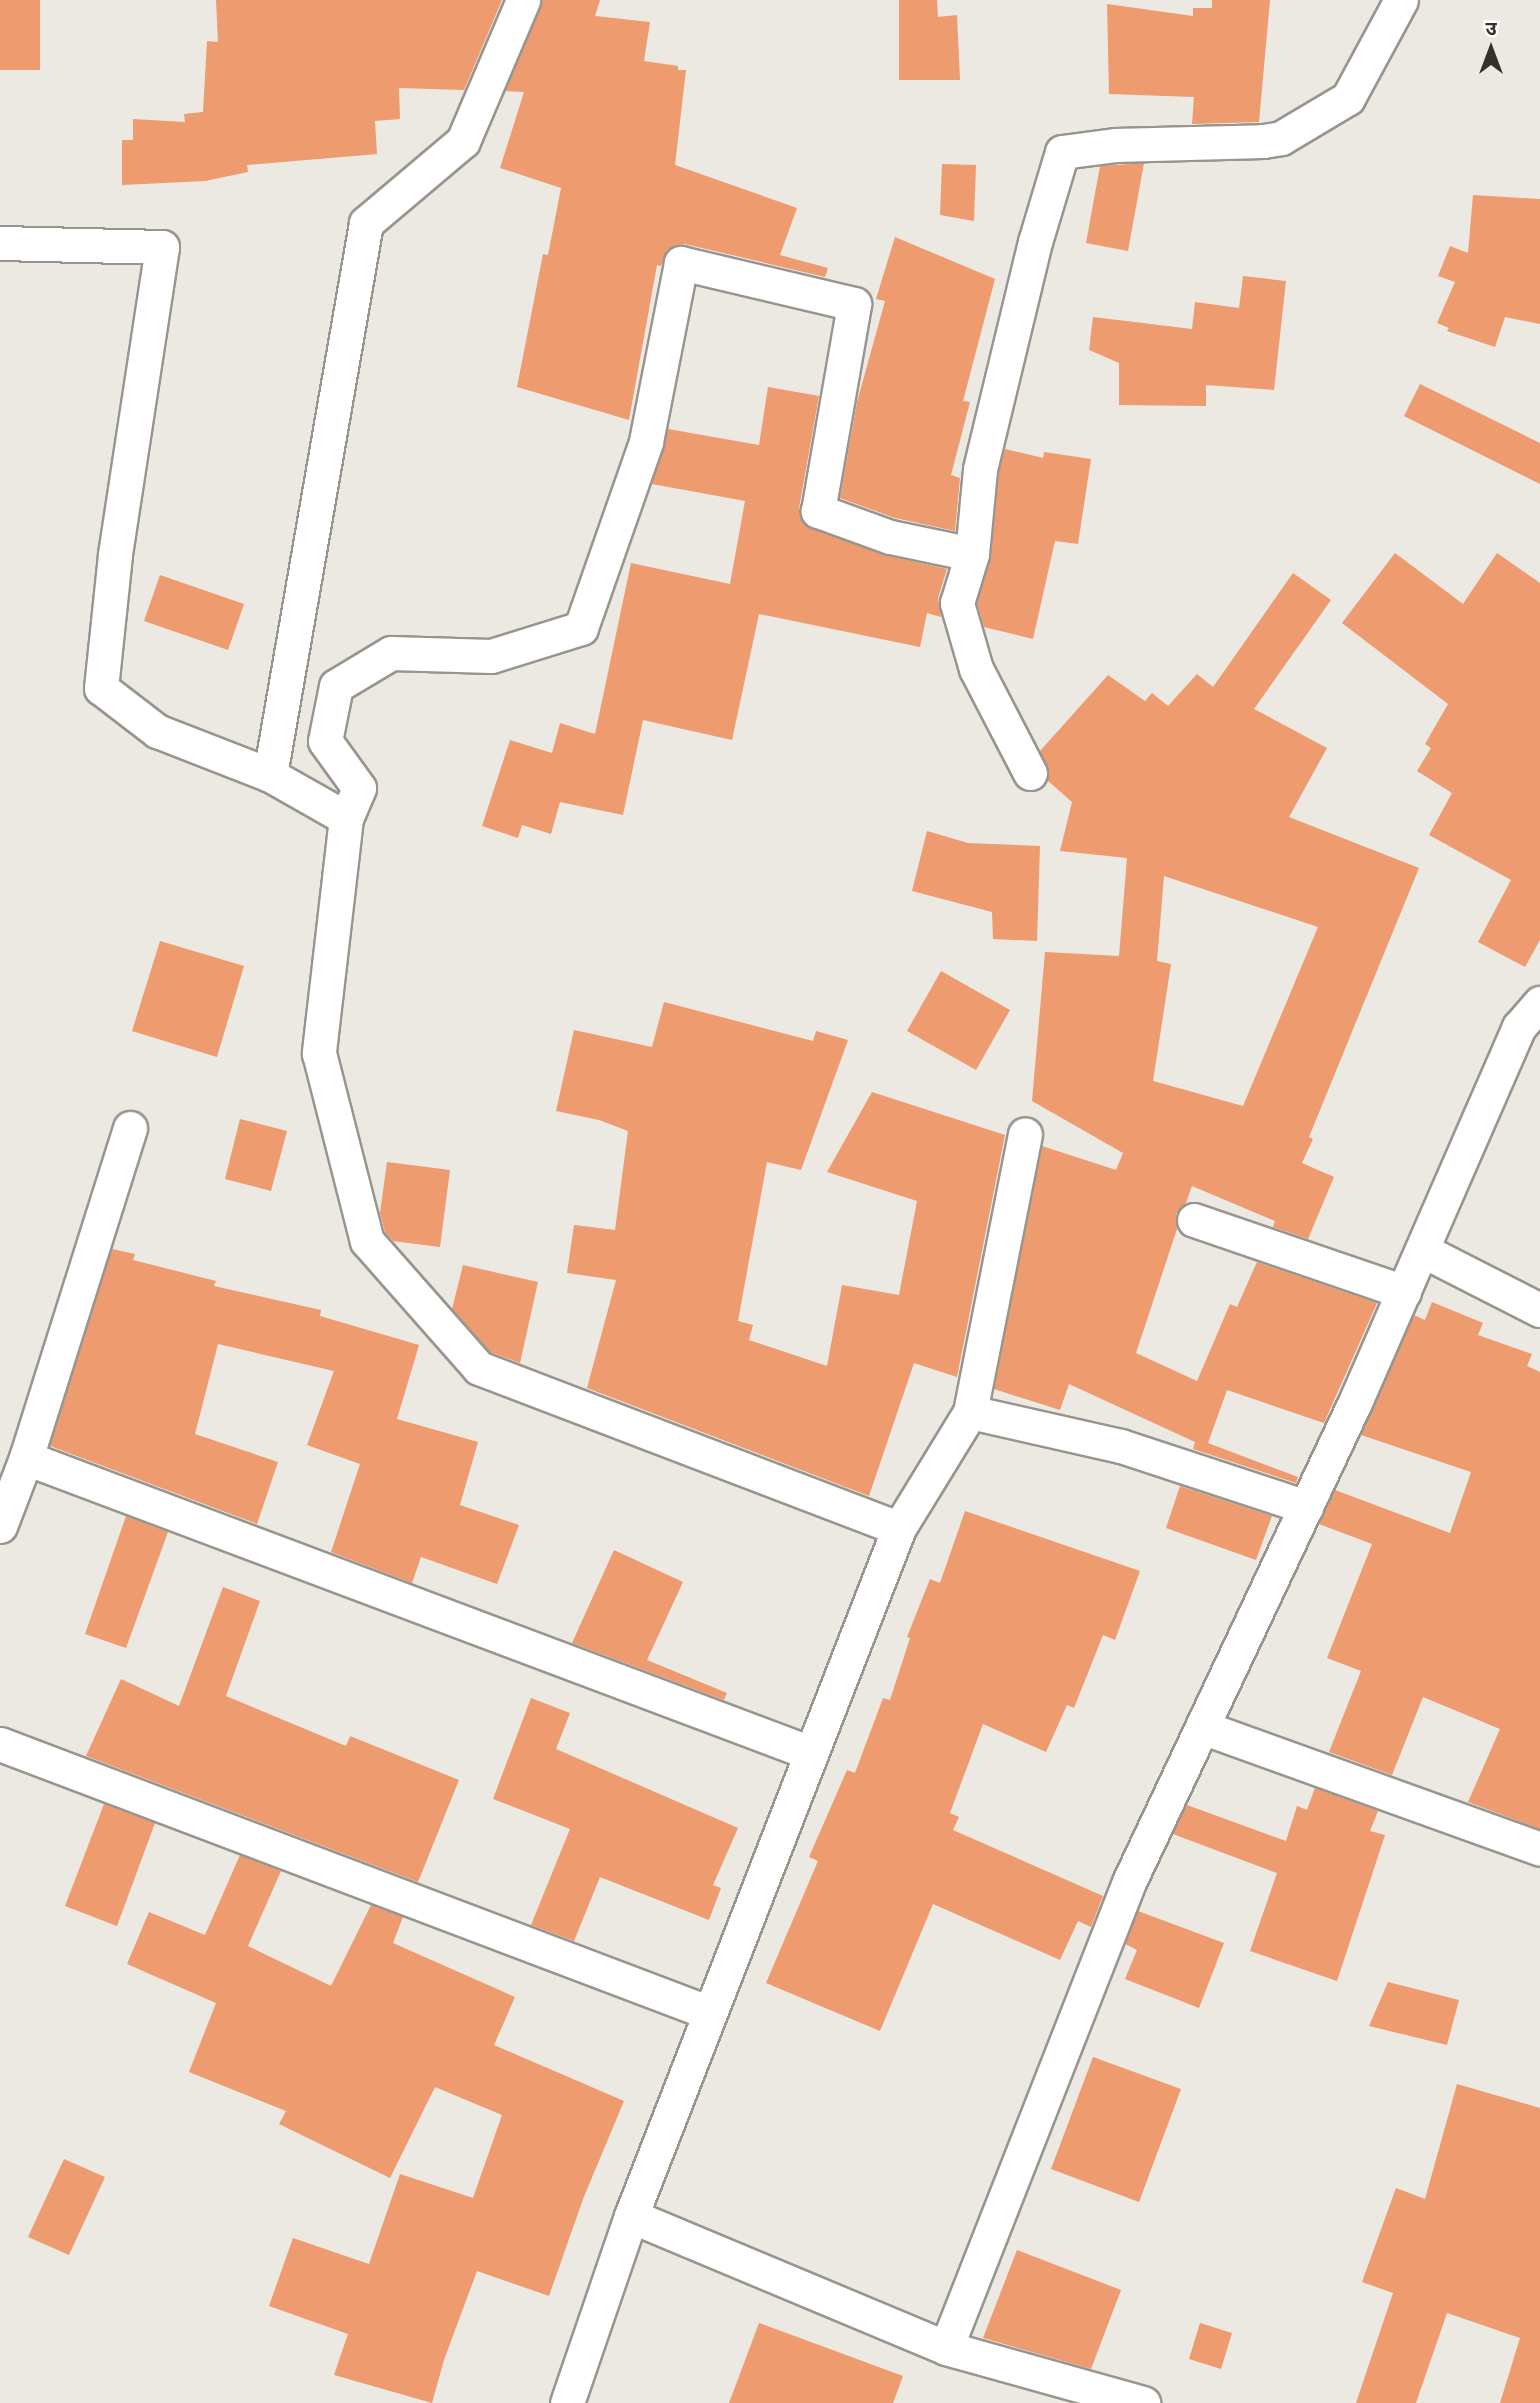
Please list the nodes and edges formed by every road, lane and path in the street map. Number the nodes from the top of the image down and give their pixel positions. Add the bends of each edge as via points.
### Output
1 (523, 0) edge
2 (1401, 0) edge
3 (0, 243) edge
4 (972, 554) junction
5 (1030, 773) dead end
6 (270, 775) junction
7 (346, 818) junction
8 (1540, 1003) edge
9 (130, 1128) dead end
10 (1025, 1134) dead end
11 (1194, 1220) dead end
12 (1422, 1250) junction
13 (1404, 1292) junction
14 (1540, 1310) edge
15 (970, 1412) junction
16 (26, 1458) junction
17 (1306, 1507) junction
18 (0, 1526) edge
19 (899, 1528) junction
20 (1202, 1727) junction
21 (0, 1744) edge
22 (811, 1753) junction
23 (1540, 1849) edge
24 (710, 2013) junction
25 (631, 2216) junction
26 (946, 2348) junction
27 (567, 2403) edge
28 (1143, 2403) edge

1 - 6 street via 463,141 366,223
2 - 4 street via 1348,98 1280,138 1115,145 1062,152 1035,242 980,469
3 - 6 street via 162,247 115,555 101,688 157,731
4 - 5 street via 957,603 976,669
4 - 7 street via 890,537 818,511 854,304 681,263 646,442 581,628 491,656 391,653 336,686 325,741 359,788
6 - 7 street
7 - 19 street via 319,1053 367,1241 479,1368
8 - 12 street via 1519,1027
9 - 16 street
10 - 15 street
11 - 13 street
12 - 13 street
12 - 14 street
13 - 17 street
15 - 17 street via 1121,1446
15 - 19 street
16 - 18 street
16 - 22 street
17 - 20 street
19 - 22 street
20 - 23 street
20 - 26 street via 1129,1882
21 - 24 street
22 - 24 street
24 - 25 street
25 - 26 street
25 - 27 street
26 - 28 street

